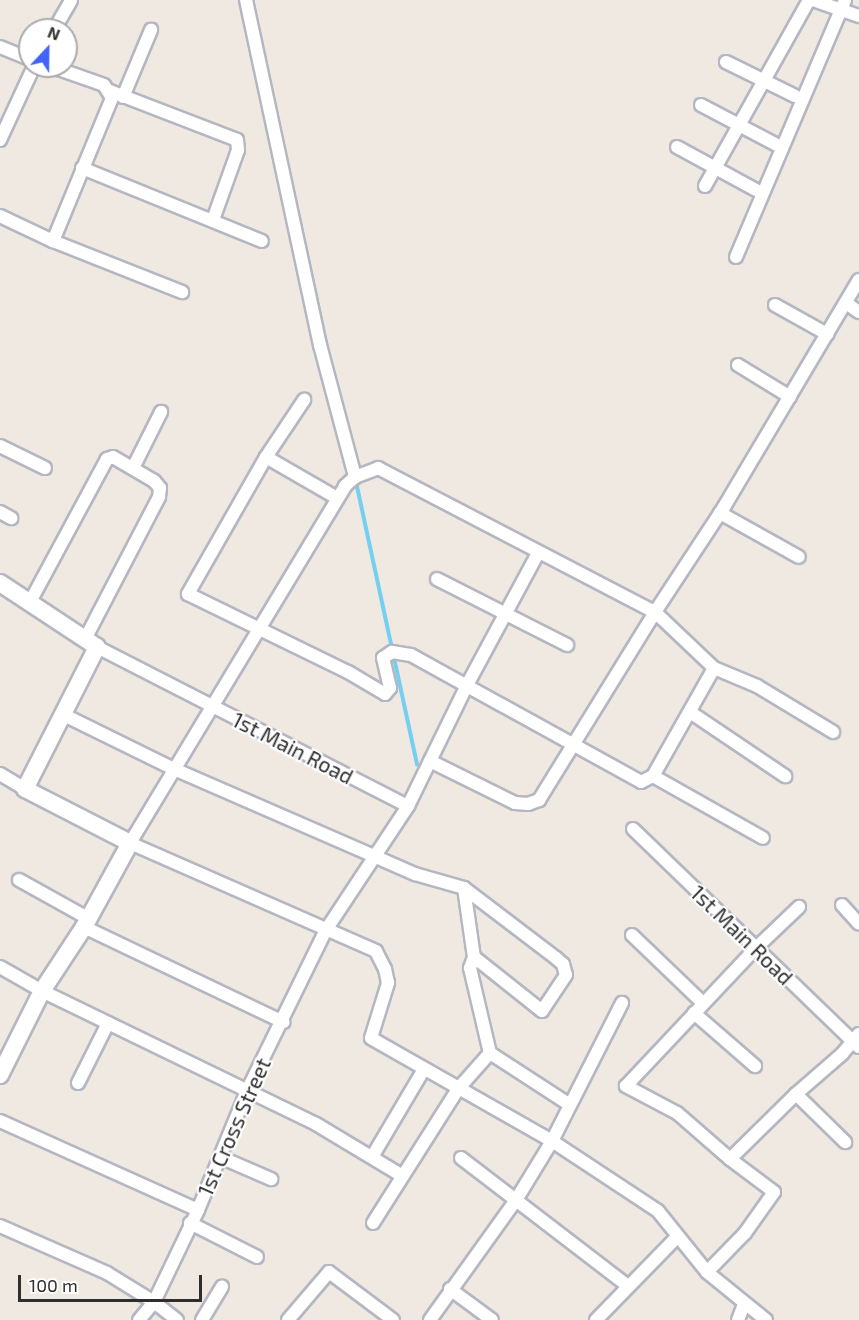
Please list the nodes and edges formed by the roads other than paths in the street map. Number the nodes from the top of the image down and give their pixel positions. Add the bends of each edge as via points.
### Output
1 (71, 0) edge
2 (246, 0) edge
3 (809, 0) edge
4 (813, 0) edge
5 (843, 5) edge
6 (859, 16) edge
7 (61, 18) edge
8 (151, 30) dead end
9 (0, 47) edge
10 (18, 54) edge
11 (726, 62) dead end
12 (78, 76) edge
13 (28, 78) edge
14 (763, 81) junction
15 (110, 92) junction
16 (123, 96) junction
17 (795, 96) dead end
18 (701, 105) dead end
19 (739, 125) junction
20 (0, 140) edge
21 (776, 144) dead end
22 (677, 147) dead end
23 (82, 168) junction
24 (715, 168) junction
25 (705, 186) dead end
26 (756, 190) dead end
27 (0, 216) edge
28 (213, 220) junction
29 (53, 241) junction
30 (262, 241) dead end
31 (736, 257) dead end
32 (859, 280) edge
33 (182, 292) dead end
34 (846, 303) junction
35 (775, 305) dead end
36 (859, 312) edge
37 (827, 334) junction
38 (738, 365) dead end
39 (790, 397) junction
40 (304, 400) dead end
41 (161, 412) dead end
42 (0, 446) edge
43 (266, 457) junction
44 (45, 468) dead end
45 (133, 468) junction
46 (355, 477) junction
47 (337, 498) junction
48 (0, 512) edge
49 (720, 513) junction
50 (11, 518) dead end
51 (538, 553) junction
52 (800, 557) dead end
53 (437, 579) dead end
54 (0, 583) edge
55 (30, 602) junction
56 (655, 612) junction
57 (506, 614) junction
58 (259, 628) junction
59 (91, 643) junction
60 (567, 645) dead end
61 (714, 668) junction
62 (467, 686) junction
63 (211, 705) junction
64 (690, 712) junction
65 (63, 714) junction
66 (833, 732) dead end
67 (573, 746) junction
68 (430, 762) junction
69 (174, 769) junction
70 (0, 774) edge
71 (653, 776) junction
72 (785, 777) dead end
73 (25, 789) junction
74 (408, 806) junction
75 (633, 829) dead end
76 (763, 838) dead end
77 (130, 843) junction
78 (376, 857) junction
79 (19, 880) dead end
80 (464, 888) junction
81 (842, 905) dead end
82 (799, 907) dead end
83 (86, 923) junction
84 (859, 924) edge
85 (326, 930) junction
86 (632, 935) dead end
87 (755, 949) junction
88 (474, 957) junction
89 (0, 968) edge
90 (42, 991) junction
91 (622, 1003) dead end
92 (703, 1003) junction
93 (694, 1013) junction
94 (283, 1022) junction
95 (108, 1023) junction
96 (857, 1040) edge
97 (490, 1053) junction
98 (4, 1054) edge
99 (755, 1066) dead end
100 (424, 1069) junction
101 (0, 1075) edge
102 (78, 1083) dead end
103 (458, 1089) junction
104 (247, 1092) junction
105 (796, 1094) junction
106 (570, 1105) junction
107 (0, 1121) edge
108 (552, 1142) junction
109 (844, 1142) dead end
110 (220, 1157) junction
111 (372, 1157) junction
112 (461, 1158) dead end
113 (730, 1159) junction
114 (401, 1175) junction
115 (271, 1179) dead end
116 (516, 1200) junction
117 (198, 1210) junction
118 (373, 1222) dead end
119 (190, 1223) junction
120 (0, 1226) edge
121 (677, 1237) junction
122 (257, 1257) dead end
123 (707, 1272) junction
124 (628, 1286) junction
125 (222, 1287) dead end
126 (450, 1289) junction
127 (154, 1302) junction
128 (744, 1304) junction
129 (139, 1320) edge
130 (177, 1320) edge
131 (202, 1320) edge
132 (288, 1320) edge
133 (393, 1320) edge
134 (430, 1320) edge
135 (492, 1320) edge
136 (596, 1320) edge
137 (738, 1320) edge
138 (766, 1320) edge

1 - 7 street
2 - 46 street via 320,345
3 - 14 street
4 - 5 street
5 - 6 street
5 - 31 street
8 - 16 street
9 - 10 street
11 - 14 street
12 - 15 street via 104,85
13 - 20 street
14 - 17 street
14 - 19 street
15 - 16 street
15 - 23 street via 112,98
16 - 28 street via 237,140 238,150
18 - 19 street
19 - 21 street
19 - 24 street
22 - 24 street
23 - 28 street
23 - 29 street
24 - 25 street
24 - 26 street
27 - 29 street
28 - 30 street
29 - 33 street
32 - 34 street
34 - 36 street
34 - 37 street
35 - 37 street
37 - 39 street
38 - 39 street
39 - 49 street
40 - 43 street
41 - 45 street
42 - 44 street
43 - 47 street
43 - 58 street via 188,594
45 - 55 street via 113,457 102,464
45 - 59 street via 154,481 160,488 159,497
46 - 47 street
46 - 51 street via 378,468
47 - 58 street
48 - 50 street
49 - 52 street
49 - 56 street
51 - 56 street
51 - 57 street, 1st Cross Street
53 - 57 street
54 - 55 street
55 - 59 street
56 - 61 street
56 - 67 street
57 - 60 street
57 - 62 street, 1st Cross Street
58 - 62 street via 385,694 390,688 384,658 392,652 411,656
58 - 63 street
59 - 63 street, 1st Main Road
59 - 65 street
61 - 64 street
61 - 66 street via 757,687
62 - 67 street
62 - 68 street, 1st Cross Street
63 - 69 street
63 - 74 street, 1st Main Road
64 - 71 street
64 - 72 street
65 - 69 street
65 - 73 street
67 - 68 street via 539,800 528,804 515,803
67 - 71 street via 641,782
68 - 74 street, 1st Cross Street
69 - 77 street
69 - 78 street
70 - 73 street
71 - 76 street
73 - 77 street
74 - 78 street, 1st Cross Street
75 - 87 street, 1st Main Road
77 - 83 street
77 - 85 street
78 - 80 street via 415,874
78 - 85 street, 1st Cross Street
79 - 83 street
80 - 88 street
80 - 88 street via 556,958 566,975 542,1011
81 - 84 street
82 - 87 street
83 - 90 street
83 - 94 street
85 - 94 street, 1st Cross Street
85 - 100 street via 376,951 388,983 371,1038
86 - 92 street
87 - 92 street
87 - 96 street, 1st Main Road
88 - 97 street via 470,968
89 - 90 street
90 - 95 street
90 - 98 street
91 - 106 street
92 - 93 street
93 - 99 street
93 - 113 street via 626,1086 677,1113
94 - 104 street, 1st Cross Street
95 - 102 street
95 - 104 street
96 - 105 street
97 - 103 street
97 - 106 street
98 - 101 street
100 - 103 street
100 - 111 street
103 - 108 street
103 - 114 street
104 - 110 street, 1st Cross Street
104 - 111 street via 316,1124
105 - 109 street
105 - 113 street
106 - 108 street
107 - 117 street
108 - 116 street
108 - 121 street via 658,1211
110 - 115 street
110 - 117 street, 1st Cross Street
111 - 114 street
112 - 116 street
113 - 123 street via 774,1192 745,1233
114 - 118 street
116 - 124 street
116 - 126 street
117 - 119 street, 1st Cross Street
119 - 122 street
119 - 127 street, 1st Cross Street
120 - 127 street via 107,1274
121 - 123 street
121 - 124 street
123 - 128 street
124 - 136 street
125 - 131 street
126 - 134 street
126 - 135 street
127 - 129 street, 1st Cross Street
127 - 130 street
128 - 137 street
128 - 138 street
132 - 133 street via 329,1272

